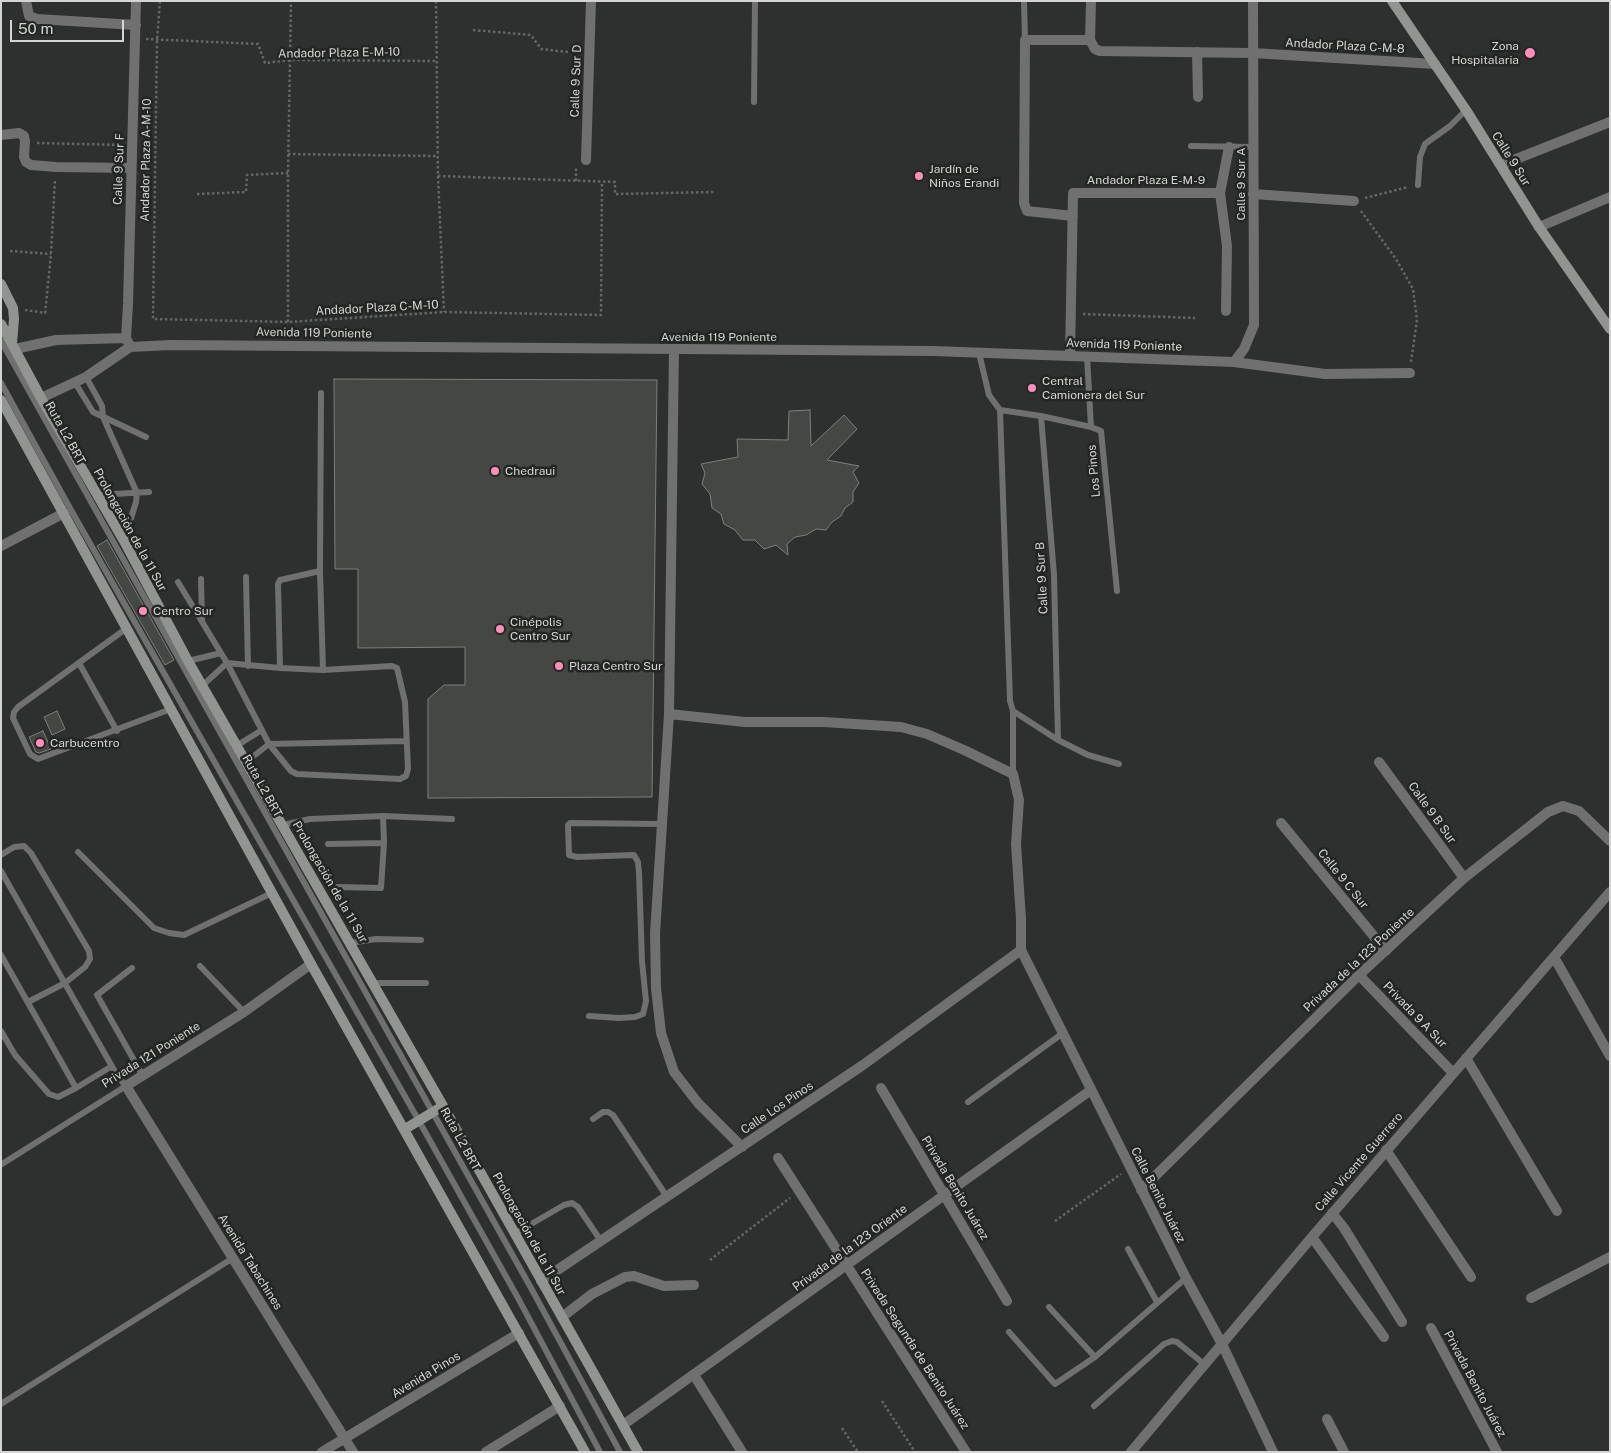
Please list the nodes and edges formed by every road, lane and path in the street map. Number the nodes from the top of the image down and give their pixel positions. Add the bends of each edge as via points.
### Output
1 (26, 1) edge
2 (136, 1) edge
3 (160, 1) edge
4 (292, 1) edge
5 (436, 1) edge
6 (591, 1) edge
7 (755, 1) edge
8 (1024, 1) edge
9 (1091, 1) edge
10 (1253, 1) edge
11 (1392, 1) edge
12 (136, 25) junction
13 (473, 30) dead end
14 (136, 39) junction
15 (157, 40) junction
16 (1025, 40) junction
17 (1090, 40) junction
18 (1197, 52) junction
19 (577, 53) dead end
20 (1253, 53) junction
21 (290, 60) junction
22 (436, 61) junction
23 (1435, 64) junction
24 (1198, 97) dead end
25 (754, 102) dead end
26 (1466, 110) junction
27 (1610, 122) edge
28 (1, 135) edge
29 (26, 143) junction
30 (133, 146) junction
31 (1191, 146) dead end
32 (1229, 147) junction
33 (1253, 148) junction
34 (288, 154) junction
35 (437, 156) junction
36 (586, 160) dead end
37 (1501, 165) junction
38 (56, 167) junction
39 (131, 168) junction
40 (288, 173) junction
41 (438, 176) junction
42 (602, 182) junction
43 (1418, 184) joint
44 (715, 192) dead end
45 (1220, 193) junction
46 (197, 194) dead end
47 (1253, 194) junction
48 (1610, 197) edge
49 (1354, 201) junction
50 (1073, 216) junction
51 (1539, 227) junction
52 (10, 251) dead end
53 (51, 254) junction
54 (1, 284) edge
55 (12, 308) junction
56 (1226, 311) dead end
57 (444, 312) junction
58 (1071, 314) junction
59 (1195, 318) dead end
60 (153, 319) joint
61 (288, 322) junction
62 (1, 324) edge
63 (1610, 329) edge
64 (1, 341) edge
65 (128, 343) junction
66 (14, 346) junction
67 (674, 349) junction
68 (978, 353) junction
69 (1070, 356) junction
70 (1087, 356) junction
71 (1234, 362) junction
72 (1410, 373) joint
73 (86, 377) junction
74 (74, 381) junction
75 (1, 383) edge
76 (321, 393) dead end
77 (41, 398) junction
78 (1, 400) edge
79 (1000, 410) junction
80 (1041, 416) junction
81 (103, 417) junction
82 (6, 419) edge
83 (1091, 427) junction
84 (146, 437) dead end
85 (149, 492) dead end
86 (137, 493) junction
87 (96, 495) junction
88 (64, 513) junction
89 (124, 541) junction
90 (1, 546) edge
91 (320, 571) junction
92 (246, 577) dead end
93 (201, 579) dead end
94 (178, 582) dead end
95 (1117, 592) dead end
96 (202, 622) junction
97 (127, 628) junction
98 (221, 654) junction
99 (188, 661) junction
100 (79, 663) junction
101 (227, 663) junction
102 (248, 666) junction
103 (280, 668) junction
104 (323, 670) junction
105 (203, 685) junction
106 (171, 710) junction
107 (1013, 711) junction
108 (669, 714) junction
109 (117, 730) junction
110 (262, 730) junction
111 (1058, 740) junction
112 (406, 741) junction
113 (269, 744) junction
114 (236, 746) junction
115 (246, 762) junction
116 (1379, 762) dead end
117 (1120, 764) dead end
118 (1013, 774) junction
119 (383, 816) junction
120 (452, 819) dead end
121 (1281, 822) dead end
122 (662, 824) junction
123 (283, 825) junction
124 (1610, 841) edge
125 (328, 844) dead end
126 (384, 844) junction
127 (78, 852) dead end
128 (1, 855) edge
129 (1, 871) edge
130 (1464, 878) junction
131 (338, 888) dead end
132 (1610, 892) edge
133 (272, 893) junction
134 (422, 940) dead end
135 (350, 943) junction
136 (1020, 950) junction
137 (1386, 951) junction
138 (1, 955) edge
139 (1554, 957) junction
140 (311, 964) junction
141 (200, 966) dead end
142 (132, 968) dead end
143 (1359, 975) junction
144 (65, 983) junction
145 (373, 983) junction
146 (426, 983) dead end
147 (28, 1002) junction
148 (244, 1012) junction
149 (589, 1016) dead end
150 (1, 1031) edge
151 (1063, 1033) junction
152 (1610, 1056) edge
153 (1466, 1058) junction
154 (112, 1066) junction
155 (1453, 1073) junction
156 (143, 1076) junction
157 (126, 1086) junction
158 (76, 1088) junction
159 (881, 1088) dead end
160 (1091, 1090) junction
161 (968, 1102) dead end
162 (443, 1106) junction
163 (432, 1113) junction
164 (593, 1119) dead end
165 (419, 1121) junction
166 (405, 1129) junction
167 (742, 1146) junction
168 (1386, 1150) junction
169 (778, 1158) dead end
170 (2, 1164) edge
171 (1130, 1167) junction
172 (1141, 1190) junction
173 (799, 1191) junction
174 (945, 1194) junction
175 (667, 1197) junction
176 (1557, 1212) dead end
177 (1332, 1213) junction
178 (1055, 1221) dead end
179 (514, 1234) junction
180 (1312, 1237) junction
181 (601, 1241) junction
182 (1128, 1249) dead end
183 (1610, 1257) edge
184 (233, 1258) junction
185 (710, 1260) dead end
186 (846, 1265) junction
187 (1470, 1277) dead end
188 (1186, 1278) junction
189 (541, 1281) junction
190 (694, 1285) dead end
191 (1531, 1298) dead end
192 (1007, 1301) dead end
193 (1158, 1302) junction
194 (1049, 1307) dead end
195 (562, 1317) junction
196 (1402, 1322) dead end
197 (1431, 1328) dead end
198 (1009, 1332) dead end
199 (519, 1333) junction
200 (1384, 1337) dead end
201 (1222, 1344) junction
202 (1096, 1356) junction
203 (1204, 1364) junction
204 (694, 1375) junction
205 (882, 1401) dead end
206 (1, 1404) edge
207 (560, 1406) junction
208 (1094, 1406) dead end
209 (1327, 1419) dead end
210 (623, 1426) junction
211 (842, 1428) dead end
212 (345, 1438) junction
213 (322, 1452) edge
214 (353, 1452) edge
215 (486, 1452) edge
216 (585, 1452) edge
217 (600, 1452) edge
218 (620, 1452) edge
219 (638, 1452) edge
220 (742, 1452) edge
221 (858, 1452) edge
222 (915, 1452) edge
223 (966, 1452) edge
224 (1131, 1452) edge
225 (1273, 1452) edge
226 (1344, 1452) edge
227 (1498, 1452) edge

1 - 12 street via 29,16 37,19
2 - 12 street, Calle 9 Sur F
3 - 15 path, Andador Plaza A-M-10
4 - 21 path
5 - 22 path
6 - 36 street, Calle 9 Sur D
7 - 25 lane
8 - 16 lane
9 - 17 street
10 - 20 street, Calle 9 Sur A
11 - 23 main road, Calle 9 Sur
12 - 14 street, Calle 9 Sur F
13 - 19 path via 531,35 541,49
14 - 15 path, Andador Plaza E-M-10
14 - 30 street, Calle 9 Sur F
15 - 21 path, Andador Plaza E-M-10 via 258,44 266,63
15 - 60 path, Andador Plaza A-M-10
16 - 17 street
16 - 50 street via 1024,203 1027,211
17 - 18 street, Andador Plaza C-M-8 via 1100,51
18 - 20 street, Andador Plaza C-M-8
18 - 24 street
20 - 23 street, Andador Plaza C-M-8
20 - 33 street, Calle 9 Sur A
21 - 22 path, Andador Plaza E-M-10
21 - 34 path
22 - 35 path
23 - 26 main road, Calle 9 Sur
26 - 37 main road, Calle 9 Sur
26 - 43 lane via 1425,144 1420,157
27 - 37 street
28 - 29 street via 19,134 24,136
29 - 30 path
29 - 38 street via 26,162
30 - 39 street, Calle 9 Sur F
31 - 32 lane
32 - 33 lane
32 - 45 street
33 - 47 street, Calle 9 Sur A
34 - 35 path
34 - 40 path
35 - 41 path
37 - 51 main road, Calle 9 Sur
38 - 39 street
38 - 53 path
39 - 65 street, Calle 9 Sur F
40 - 46 path via 247,175 246,192
40 - 61 path
41 - 42 path
41 - 57 path
42 - 44 path via 615,182 615,194
42 - 57 path, Andador Plaza C-M-10 via 601,315
43 - 49 path
45 - 50 street, Andador Plaza E-M-9 via 1072,193
45 - 56 street via 1227,246
47 - 49 street
47 - 71 street, Calle 9 Sur A via 1254,325 1244,349
48 - 51 street
49 - 72 path via 1396,259 1413,289 1417,320
50 - 58 street
51 - 63 main road, Calle 9 Sur
52 - 53 path
53 - 55 path via 45,313
54 - 55 main road
55 - 66 main road
57 - 61 path, Andador Plaza C-M-10
58 - 59 path
58 - 69 street
60 - 61 path, Andador Plaza C-M-10
62 - 66 main road, Prolongación de la 11 Sur
64 - 163 lane, Ruta L2 BRT
65 - 66 street, Avenida 119 Poniente via 56,340
65 - 67 street, Avenida 119 Poniente
65 - 73 street
66 - 77 main road, Prolongación de la 11 Sur
67 - 68 street, Avenida 119 Poniente
67 - 108 street
68 - 69 street, Avenida 119 Poniente
68 - 79 lane via 989,395
69 - 70 street, Avenida 119 Poniente
70 - 71 street, Avenida 119 Poniente
70 - 83 lane, Los Pinos
71 - 72 street, Avenida 119 Poniente via 1325,374
73 - 74 street
73 - 81 lane via 102,406
74 - 77 street
74 - 81 lane via 94,412
75 - 165 lane
76 - 91 lane
77 - 87 main road, Prolongación de la 11 Sur
78 - 82 main road
79 - 80 lane
79 - 107 lane via 1010,701
80 - 83 lane
80 - 111 lane, Calle 9 Sur B via 1054,575
81 - 84 lane
81 - 86 lane
82 - 88 main road
83 - 95 lane, Los Pinos via 1102,431
85 - 86 lane
86 - 87 lane
86 - 89 lane
87 - 89 main road, Prolongación de la 11 Sur
88 - 90 street
88 - 97 main road
89 - 99 main road, Prolongación de la 11 Sur
91 - 103 lane via 280,580 278,584
91 - 104 lane
92 - 102 lane
93 - 96 lane
94 - 96 lane
96 - 98 lane
97 - 100 lane
97 - 106 main road
98 - 99 lane
98 - 101 lane
99 - 105 main road, Prolongación de la 11 Sur
100 - 109 lane
100 - 109 lane via 14,712 13,718 30,754 38,759
101 - 102 lane
101 - 105 lane
101 - 110 lane
102 - 103 lane
103 - 104 lane
104 - 112 lane via 397,668 405,702
105 - 114 main road, Prolongación de la 11 Sur
106 - 109 lane
106 - 133 main road
107 - 111 lane
107 - 118 lane
108 - 118 street via 745,722 824,722 901,727 926,734
108 - 122 street
110 - 113 lane
110 - 114 lane
111 - 117 lane via 1088,755
112 - 113 lane
112 - 113 lane via 408,769 406,776 400,779 297,774 291,772
113 - 115 lane
114 - 115 main road, Prolongación de la 11 Sur
115 - 123 main road, Prolongación de la 11 Sur
116 - 130 street, Calle 9 B Sur
118 - 136 street via 1019,800 1016,844
119 - 120 lane
119 - 123 lane via 310,819
119 - 126 lane
121 - 137 street, Calle 9 C Sur
122 - 149 lane via 568,824 569,855 634,855 638,862 646,1001 643,1014 619,1018
122 - 167 street via 655,934 661,1033 674,1072 698,1103
123 - 135 main road, Prolongación de la 11 Sur
124 - 130 street, Privada de la 123 Poniente via 1579,811 1563,806 1548,812
125 - 126 lane
126 - 131 lane via 381,888
127 - 133 lane via 154,928 169,933 184,935
128 - 144 lane via 14,847 24,846 31,853 89,951 90,959 85,967
129 - 144 lane
130 - 137 street, Privada de la 123 Poniente
132 - 139 street, Calle Vicente Guerrero
133 - 140 main road
134 - 135 lane via 376,939
135 - 145 main road, Prolongación de la 11 Sur
136 - 151 street, Calle Benito Juárez
136 - 167 street, Calle Los Pinos via 863,1066
137 - 143 street, Privada de la 123 Poniente
138 - 147 lane
139 - 152 street
139 - 153 street, Calle Vicente Guerrero
140 - 148 street, Privada 121 Poniente
140 - 166 main road
141 - 148 lane
142 - 156 lane via 97,995
143 - 155 street, Privada 9 A Sur
143 - 172 street, Privada de la 123 Poniente
144 - 147 lane
144 - 154 lane
145 - 146 lane
145 - 162 main road, Prolongación de la 11 Sur
147 - 158 lane
148 - 156 street, Privada 121 Poniente
150 - 158 lane via 15,1054 48,1094 58,1097
151 - 160 street, Calle Benito Juárez
151 - 161 lane
153 - 155 street, Calle Vicente Guerrero
153 - 176 street
154 - 157 lane
154 - 158 lane
155 - 168 street, Calle Vicente Guerrero
156 - 157 street, Privada 121 Poniente
157 - 170 lane, Privada 121 Poniente
157 - 184 street, Avenida Tabachines
159 - 174 street, Privada Benito Juárez
160 - 171 street, Calle Benito Juárez
160 - 174 street, Privada de la 123 Oriente
162 - 163 main road
162 - 179 main road, Prolongación de la 11 Sur
163 - 165 main road
163 - 218 lane, Ruta L2 BRT
164 - 175 lane via 603,1112 613,1115
165 - 166 main road
165 - 217 lane
166 - 199 main road
167 - 175 street, Calle Los Pinos
168 - 177 street, Calle Vicente Guerrero
168 - 187 street
169 - 173 street, Privada Segunda de Benito Juárez
171 - 172 street, Calle Benito Juárez
171 - 178 path
172 - 188 street, Calle Benito Juárez
173 - 185 path
173 - 186 street, Privada Segunda de Benito Juárez
174 - 186 street, Privada de la 123 Oriente
174 - 192 street, Privada Benito Juárez
175 - 181 street, Calle Los Pinos
177 - 180 street, Calle Vicente Guerrero
177 - 196 street
179 - 181 lane via 572,1203
179 - 189 main road, Prolongación de la 11 Sur
180 - 200 street
180 - 201 street, Calle Vicente Guerrero
181 - 189 street, Calle Los Pinos
182 - 193 lane
183 - 191 street
184 - 206 lane
184 - 212 street, Avenida Tabachines
186 - 204 street, Privada de la 123 Oriente
186 - 223 street, Privada Segunda de Benito Juárez
188 - 193 lane
188 - 201 street, Calle Benito Juárez
189 - 195 main road, Prolongación de la 11 Sur
190 - 195 street via 664,1286 634,1276 625,1277 592,1294
193 - 202 lane
194 - 202 lane
195 - 210 main road, Prolongación de la 11 Sur
197 - 227 street, Privada Benito Juárez
198 - 202 lane via 1054,1384
199 - 207 main road
199 - 212 street, Avenida Pinos
201 - 203 street, Calle Vicente Guerrero
201 - 225 street, Calle Benito Juárez
203 - 208 lane via 1172,1340
203 - 224 street, Calle Vicente Guerrero
204 - 210 street, Privada de la 123 Oriente
204 - 220 street
205 - 222 path
207 - 215 street
207 - 216 main road
209 - 226 street
210 - 219 main road, Prolongación de la 11 Sur
211 - 221 path
212 - 213 street, Avenida Pinos
212 - 214 street, Avenida Tabachines

